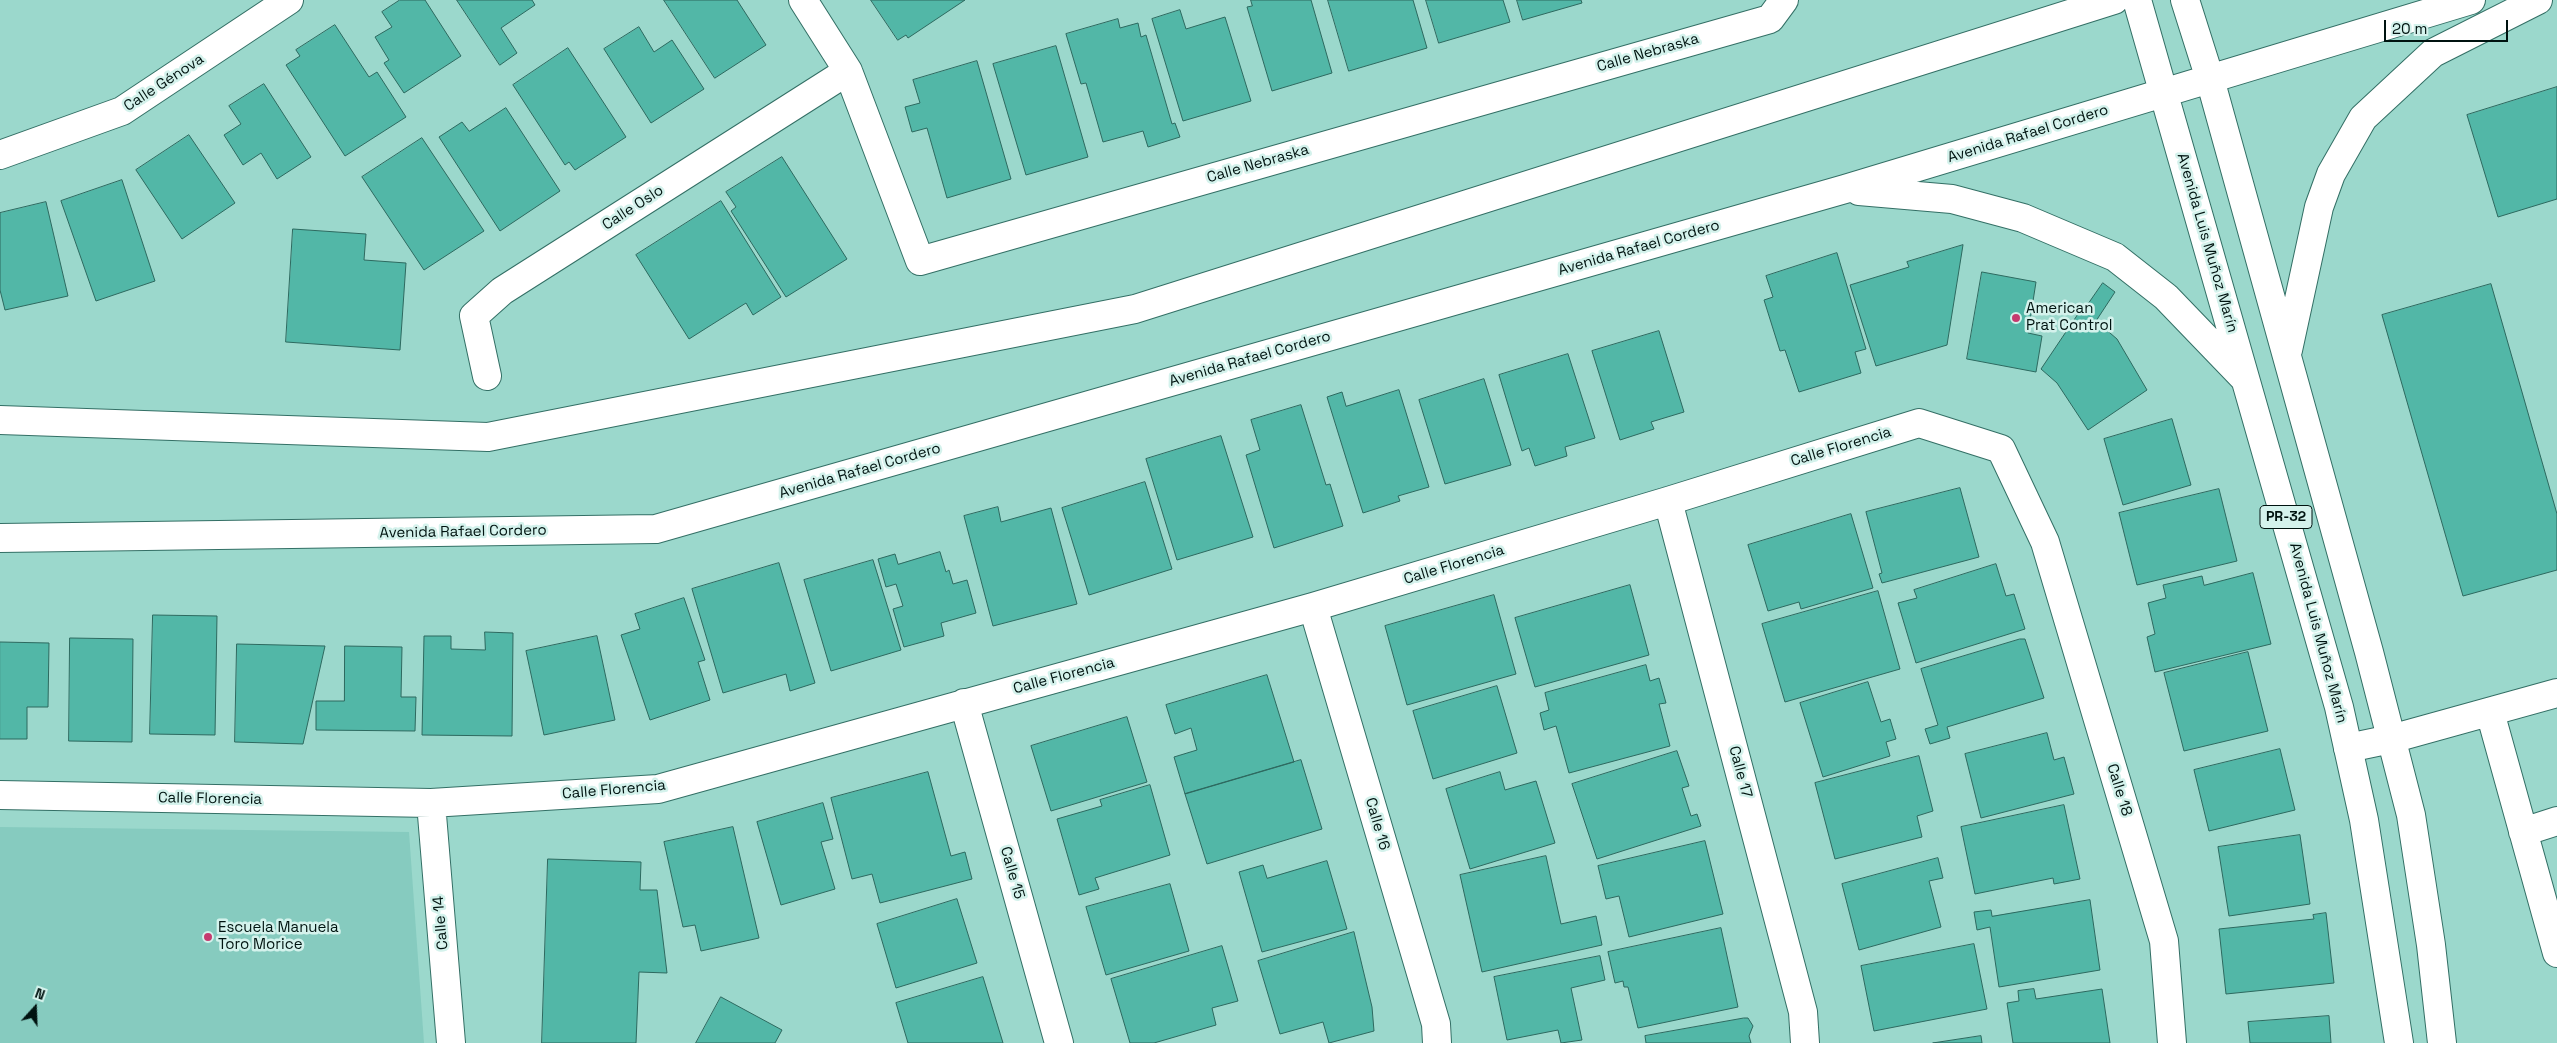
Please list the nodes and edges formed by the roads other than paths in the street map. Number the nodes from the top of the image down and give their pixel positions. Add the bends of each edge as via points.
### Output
1 (289, 0) edge
2 (803, 0) edge
3 (1784, 0) edge
4 (2114, 0) edge
5 (2137, 0) edge
6 (2185, 0) edge
7 (2471, 0) edge
8 (2538, 0) edge
9 (848, 71) junction
10 (2210, 79) junction
11 (2164, 94) junction
12 (0, 155) edge
13 (1845, 189) junction
14 (2287, 356) junction
15 (487, 376) dead end
16 (2246, 380) junction
17 (0, 420) edge
18 (1668, 501) junction
19 (0, 538) edge
20 (2045, 542) joint
21 (1313, 607) junction
22 (2557, 693) edge
23 (964, 703) junction
24 (2490, 712) junction
25 (2391, 738) junction
26 (2348, 748) junction
27 (0, 795) edge
28 (431, 803) junction
29 (2557, 821) edge
30 (2523, 832) junction
31 (2557, 953) edge
32 (451, 1043) edge
33 (1060, 1043) edge
34 (1437, 1043) edge
35 (1804, 1043) edge
36 (2172, 1043) edge
37 (2399, 1043) edge
38 (2442, 1043) edge

1 - 12 main road, Calle Génova via 122,112
2 - 9 main road
3 - 9 main road, Calle Nebraska via 1770,18 920,261
4 - 17 main road via 1116,313 488,437
5 - 11 main road, Avenida Luis Muñoz Marín / PR-32
6 - 10 main road, PR-32
7 - 10 main road, Avenida Rafael Cordero
8 - 14 main road via 2433,53 2363,118 2331,174 2319,207
9 - 15 main road, Calle Oslo via 502,291 474,316
10 - 11 main road, Avenida Rafael Cordero
10 - 14 main road, PR-32
11 - 13 main road, Avenida Rafael Cordero
11 - 16 main road, Avenida Luis Muñoz Marín / PR-32
13 - 16 main road via 1952,199 2024,218 2115,257 2166,297
13 - 19 main road, Avenida Rafael Cordero via 656,529
14 - 25 main road, PR-32
16 - 26 main road, Avenida Luis Muñoz Marín / PR-32
18 - 20 main road, Calle Florencia via 1919,423 2001,448
18 - 21 main road, Calle Florencia
18 - 35 main road, Calle 17 via 1804,1012
20 - 36 main road, Calle 18 via 2164,941
21 - 23 main road, Calle Florencia
21 - 34 main road, Calle 16 via 1436,1024
22 - 24 main road
23 - 28 main road, Calle Florencia via 658,789
23 - 33 main road, Calle 15
24 - 25 main road
24 - 30 main road
25 - 26 main road
25 - 38 main road, PR-32 via 2411,816
26 - 37 main road, Avenida Luis Muñoz Marín / PR-32 via 2382,926
27 - 28 main road, Calle Florencia
28 - 32 main road, Calle 14
29 - 30 main road
30 - 31 main road

